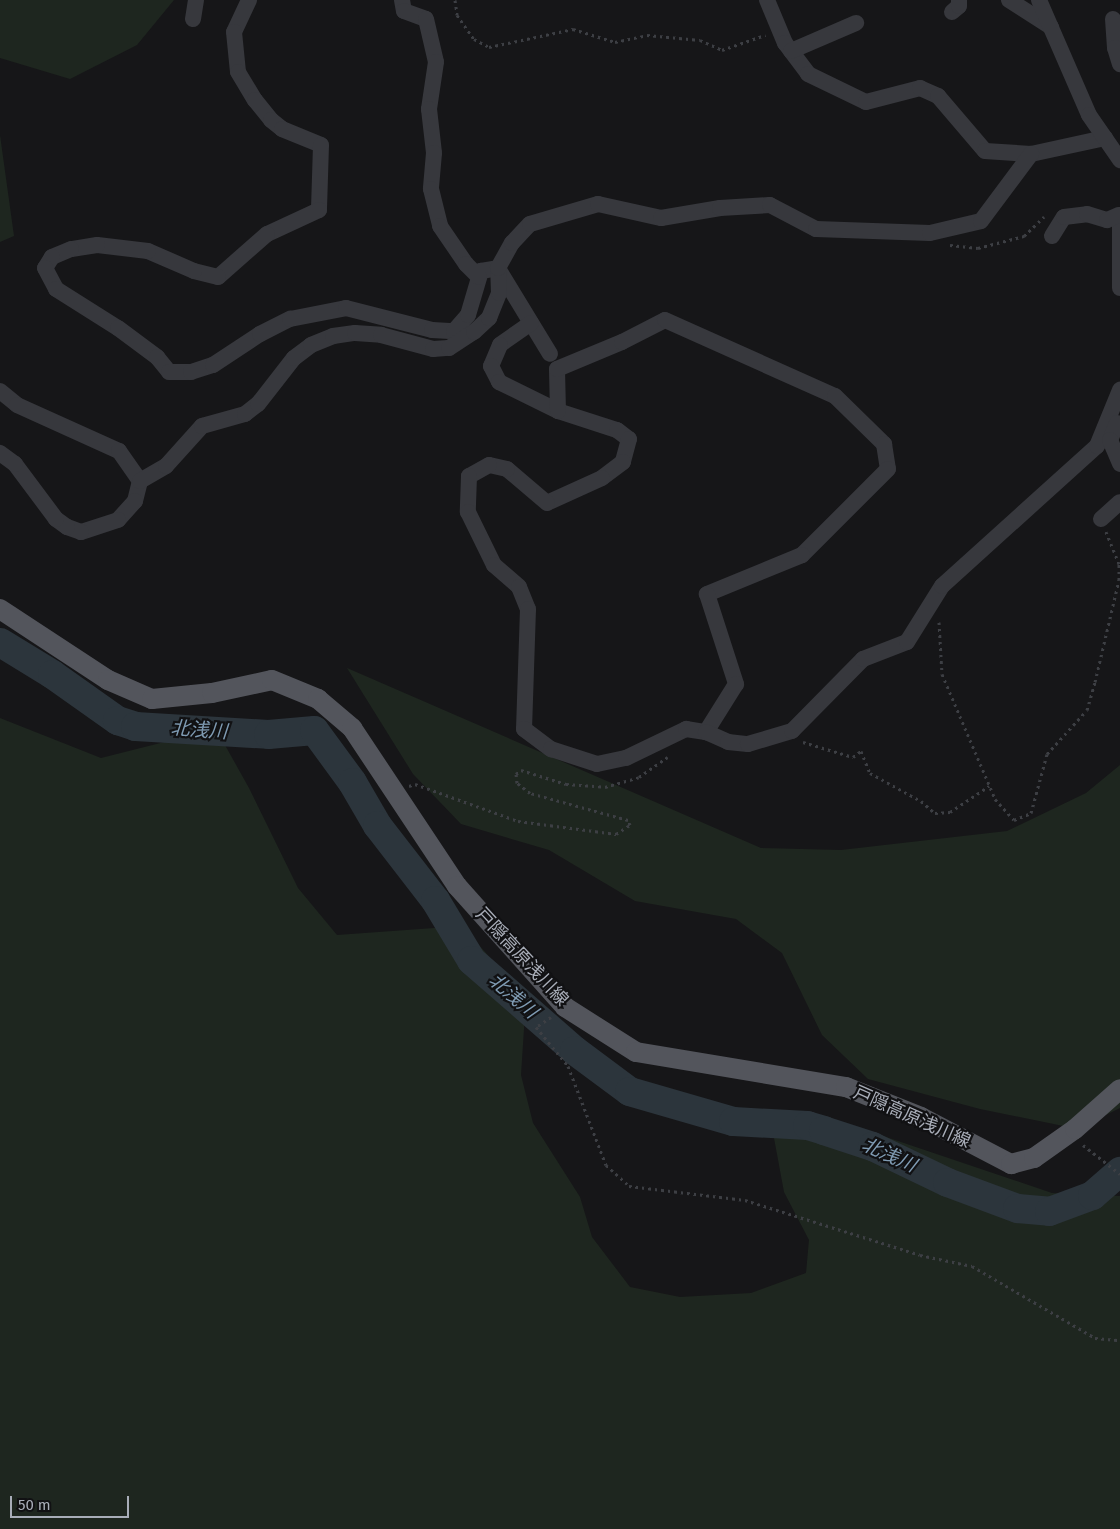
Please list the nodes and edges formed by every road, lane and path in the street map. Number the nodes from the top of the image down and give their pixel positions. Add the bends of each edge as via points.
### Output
1 (196, 0) edge
2 (249, 0) edge
3 (402, 0) edge
4 (455, 0) edge
5 (767, 0) edge
6 (1009, 0) edge
7 (1039, 0) edge
8 (193, 19) dead end
9 (1113, 19) dead end
10 (856, 23) dead end
11 (1053, 28) junction
12 (779, 30) junction
13 (791, 51) junction
14 (1120, 64) edge
15 (1105, 138) junction
16 (1031, 154) junction
17 (1120, 160) edge
18 (1119, 215) edge
19 (1052, 236) dead end
20 (498, 268) junction
21 (479, 277) junction
22 (1120, 288) edge
23 (531, 323) junction
24 (550, 354) dead end
25 (1120, 390) edge
26 (0, 391) edge
27 (558, 411) junction
28 (1120, 417) edge
29 (0, 453) edge
30 (1120, 464) edge
31 (140, 481) junction
32 (1120, 502) edge
33 (1101, 519) joint
34 (0, 609) edge
35 (938, 617) dead end
36 (794, 729) junction
37 (706, 732) junction
38 (676, 751) dead end
39 (990, 786) junction
40 (394, 789) junction
41 (566, 1007) junction
42 (1120, 1089) edge
43 (1069, 1133) junction
44 (1120, 1174) edge
45 (1120, 1340) edge

1 - 8 street
2 - 21 street via 234,32 238,72 271,120 282,129 321,145 319,210 268,234 218,277 194,271 148,251 97,245 71,248 52,257 45,268 56,289 118,328 157,357 168,372 191,372 213,365 260,334 290,319 346,308 432,330 454,331 468,315
3 - 21 street via 404,11 426,19 436,62 428,109 434,153 431,189 440,226
4 - 12 path via 456,15 474,39 489,47 574,29 615,42 647,35 700,40 722,50
5 - 12 street
6 - 11 street
7 - 11 street
9 - 14 street
10 - 13 street
11 - 15 street via 1089,115
12 - 13 street
13 - 16 street via 808,74 866,102 920,88 938,96 985,151
15 - 16 street
15 - 17 street
16 - 20 street via 982,221 930,233 816,229 770,205 720,208 661,218 598,204 530,224 512,243
18 - 19 street via 1107,220 1087,214 1064,217
18 - 22 street
20 - 21 street via 481,271
20 - 23 street
20 - 31 street via 499,293 489,318 449,348 433,349 381,335 355,333 333,336 311,345 294,358 258,404 245,414 202,426 166,466
23 - 24 street
23 - 27 street via 500,345 491,366 499,382
25 - 36 street via 1097,446 942,586 907,642 862,659
26 - 31 street via 17,405 119,451
27 - 37 street via 617,430 630,439 623,462 602,478 547,503 507,469 489,465 470,476 468,512 494,565 519,587 528,609 524,729 551,749 597,764 626,758 681,730
27 - 37 street via 557,369 665,320 835,396 884,444 888,469 802,555 707,594 736,684
28 - 30 street via 1110,440
29 - 31 street via 15,464 56,519 81,532 118,520 135,501
32 - 33 street
33 - 39 path via 1119,564 1119,580 1086,710 1047,754 1031,812 1014,820 995,799
34 - 40 main road, 戸隠高原浅川線 via 108,680 152,699 212,693 272,680 318,699 352,728
35 - 39 path via 942,674
36 - 37 street via 748,744 728,742
36 - 39 path via 804,744 853,757 861,752 870,772 921,801 935,813 950,812
38 - 40 path via 639,777 605,787 566,784 521,770 516,774 517,783 530,793 628,820 630,825 616,834 518,821 415,784
40 - 41 main road, 戸隠高原浅川線 via 456,886
41 - 43 main road, 戸隠高原浅川線 via 636,1052 846,1087 921,1117 1011,1164 1034,1158
41 - 45 path via 536,1027 568,1066 606,1166 629,1186 745,1200 920,1255 972,1266 1095,1338
42 - 43 main road, 戸隠高原浅川線
43 - 44 path

